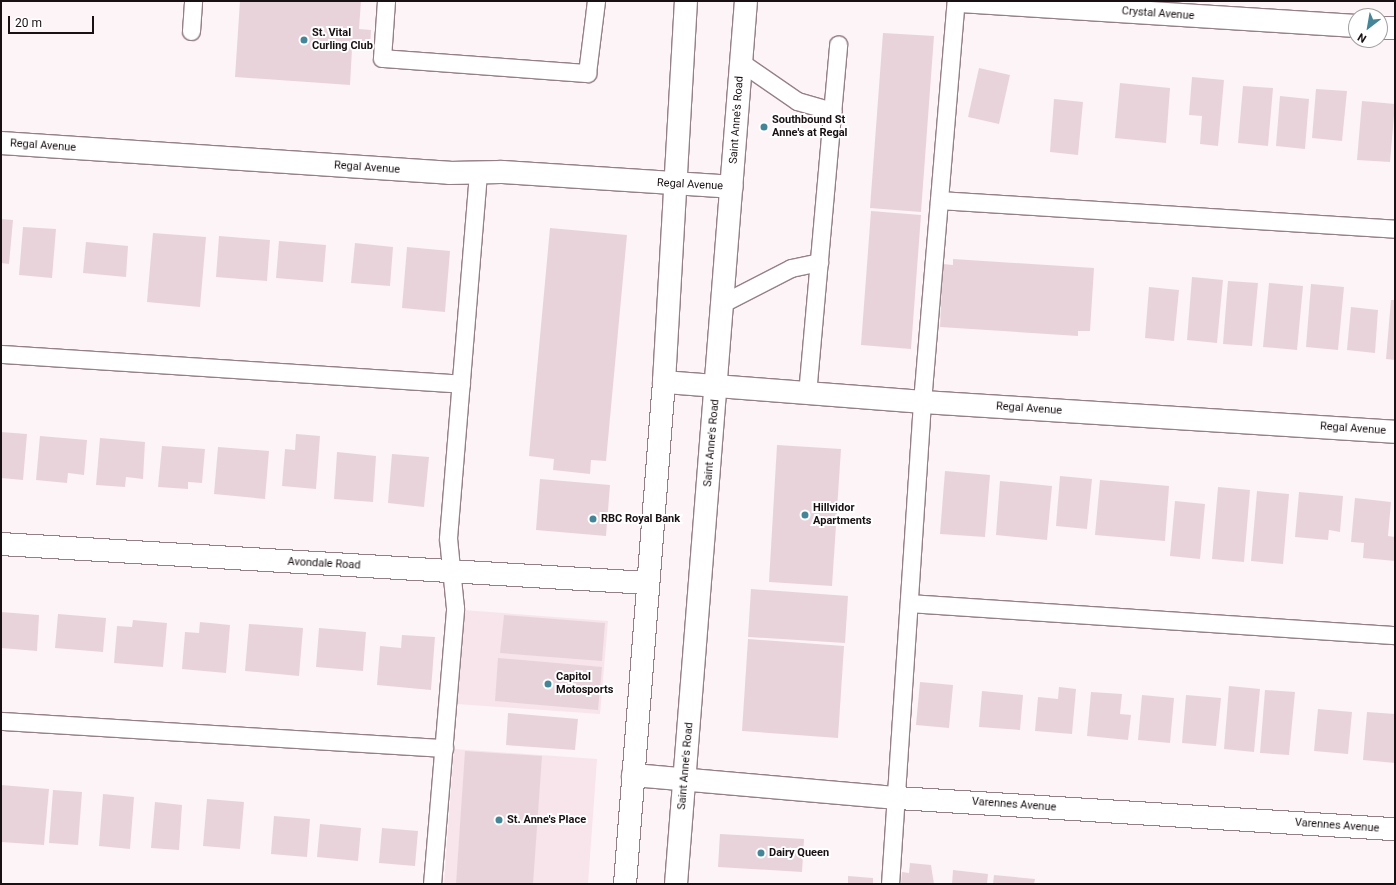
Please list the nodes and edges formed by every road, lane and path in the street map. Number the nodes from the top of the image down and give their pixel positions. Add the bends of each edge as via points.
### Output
1 (193, 1) edge
2 (386, 1) edge
3 (596, 1) edge
4 (686, 1) edge
5 (746, 1) edge
6 (956, 1) edge
7 (960, 1) edge
8 (1348, 25) edge
9 (191, 31) dead end
10 (838, 44) dead end
11 (742, 63) junction
12 (833, 111) junction
13 (1, 143) edge
14 (478, 173) junction
15 (675, 185) junction
16 (732, 187) junction
17 (939, 200) junction
18 (1395, 229) edge
19 (819, 262) junction
20 (723, 302) junction
21 (1, 354) edge
22 (664, 382) junction
23 (461, 384) junction
24 (717, 387) junction
25 (807, 394) junction
26 (922, 402) junction
27 (1395, 432) edge
28 (1, 544) edge
29 (453, 572) junction
30 (648, 583) junction
31 (909, 603) junction
32 (1395, 635) edge
33 (1, 721) edge
34 (444, 748) junction
35 (633, 775) junction
36 (685, 781) junction
37 (898, 798) junction
38 (1395, 829) edge
39 (432, 884) edge
40 (625, 884) edge
41 (676, 884) edge
42 (890, 884) edge

1 - 9 lane
2 - 3 lane via 382,58 587,73
4 - 15 main road
5 - 11 main road, Saint Anne's Road
6 - 17 lane
7 - 8 main road, Crystal Avenue
10 - 12 lane
11 - 12 lane via 797,101
11 - 16 main road, Saint Anne's Road
12 - 19 lane
13 - 14 main road, Regal Avenue
14 - 15 main road, Regal Avenue via 502,172
14 - 23 lane
15 - 16 main road, Regal Avenue
15 - 22 main road
16 - 20 main road, Saint Anne's Road
17 - 18 lane
17 - 26 lane
19 - 20 lane via 791,268
19 - 25 lane
20 - 24 main road, Saint Anne's Road
21 - 23 lane
22 - 24 main road, Regal Avenue
22 - 30 main road
23 - 29 lane via 448,542
24 - 25 main road, Regal Avenue
24 - 36 main road, Saint Anne's Road
25 - 26 main road, Regal Avenue
26 - 27 main road, Regal Avenue
26 - 31 lane
28 - 29 main road, Avondale Road
29 - 30 main road, Avondale Road
29 - 34 lane via 455,608
30 - 35 main road
31 - 32 lane
31 - 37 lane
33 - 34 lane
34 - 39 lane
35 - 36 main road, Varennes Avenue
35 - 40 main road
36 - 37 main road, Varennes Avenue
36 - 41 main road, Saint Anne's Road
37 - 38 main road, Varennes Avenue
37 - 42 lane

